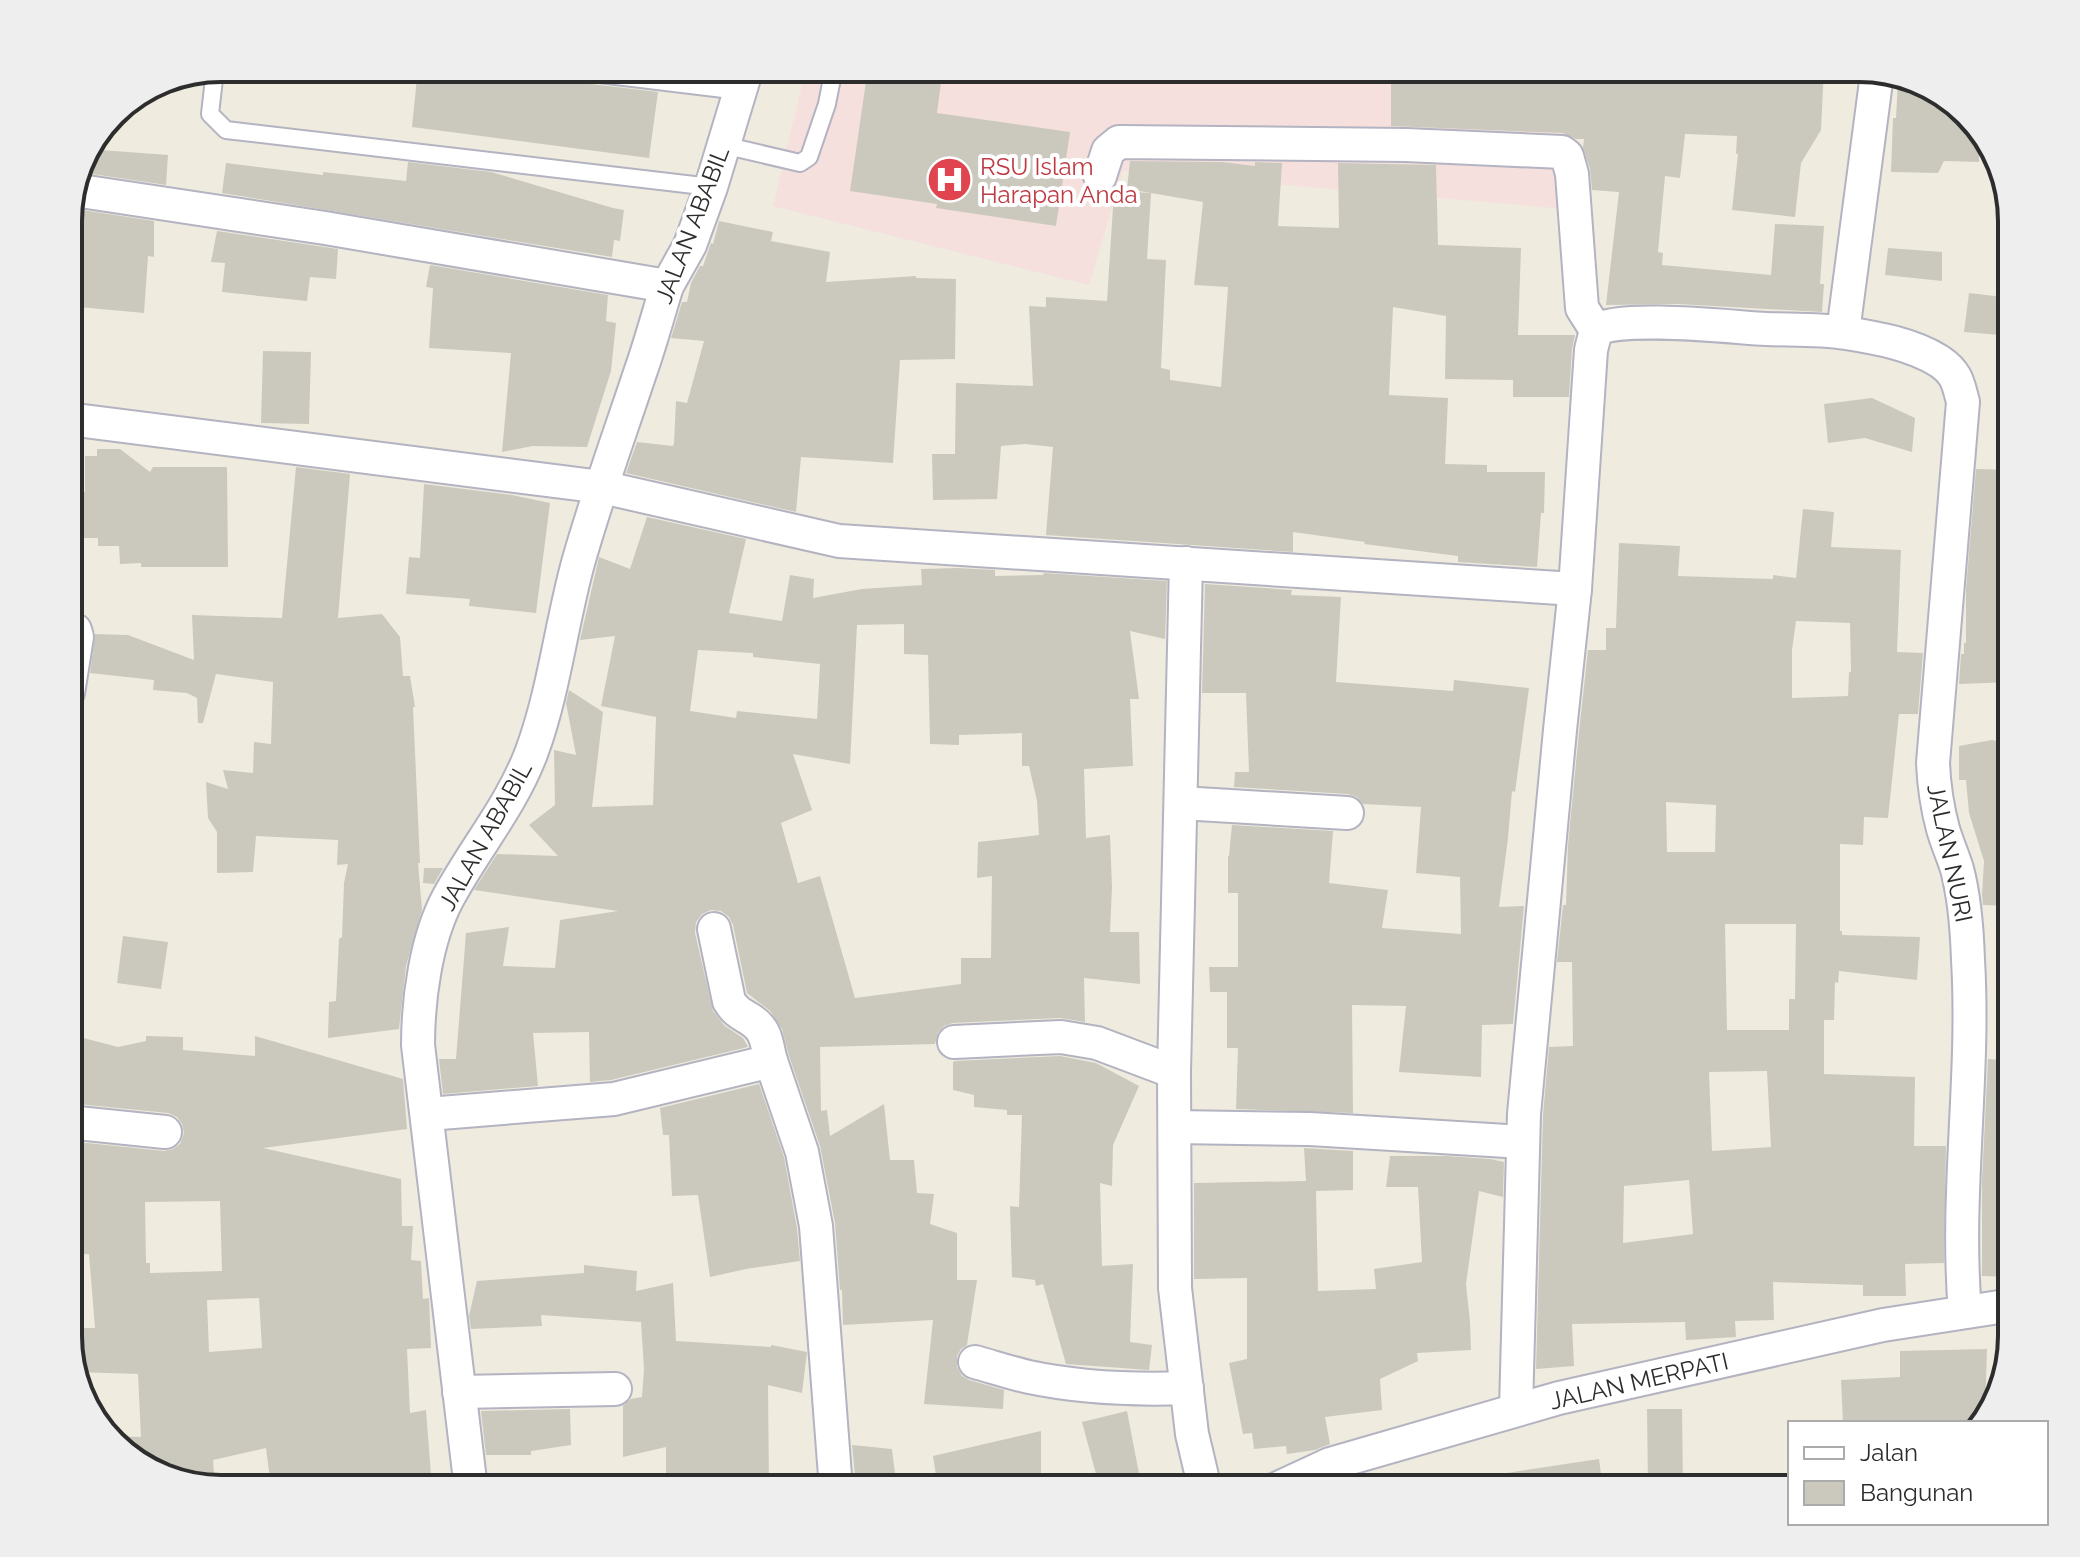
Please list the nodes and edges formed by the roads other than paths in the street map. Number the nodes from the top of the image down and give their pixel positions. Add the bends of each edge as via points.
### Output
1 (742, 82) edge
2 (831, 82) edge
3 (212, 83) edge
4 (1876, 83) edge
5 (723, 145) junction
6 (1100, 176) dead end
7 (711, 187) junction
8 (86, 192) edge
9 (667, 286) junction
10 (1596, 330) junction
11 (1843, 332) junction
12 (82, 421) edge
13 (602, 487) junction
14 (1186, 563) junction
15 (1575, 589) junction
16 (1181, 803) junction
17 (1347, 813) dead end
18 (714, 929) dead end
19 (954, 1042) dead end
20 (771, 1061) junction
21 (1174, 1072) junction
22 (428, 1114) junction
23 (82, 1123) edge
24 (1175, 1127) junction
25 (165, 1132) dead end
26 (1523, 1142) junction
27 (1998, 1307) edge
28 (1965, 1312) junction
29 (975, 1362) dead end
30 (1187, 1388) junction
31 (615, 1389) dead end
32 (459, 1392) junction
33 (1516, 1409) junction
34 (469, 1475) edge
35 (835, 1475) edge
36 (1202, 1475) edge
37 (1306, 1475) edge

1 - 5 street, JALAN ABABIL
2 - 5 lane via 809,157 800,163
3 - 7 lane via 210,114 226,130
4 - 11 street
5 - 7 street, JALAN ABABIL
6 - 10 street via 1108,151 1119,142 1562,152 1572,174 1582,308
7 - 9 street, JALAN ABABIL via 690,245
8 - 9 street
9 - 13 street, JALAN ABABIL
10 - 11 street, JALAN NURI via 1644,322
10 - 15 street
11 - 28 street, JALAN NURI via 1890,342 1940,362 1957,378 1963,402 1933,763 1937,804 1965,906 1969,963 1961,1266
12 - 13 street
13 - 14 street via 839,541
13 - 22 street, JALAN ABABIL via 577,564 545,712 522,778 446,901 426,964 418,1045
14 - 15 street
14 - 16 street
15 - 26 street
16 - 17 street
16 - 21 street
18 - 20 street via 729,1001 734,1011 759,1026
19 - 21 street via 1061,1037 1097,1043
20 - 22 street via 614,1099
20 - 35 street via 802,1152 816,1226
21 - 24 street
22 - 32 street, JALAN ABABIL
23 - 25 street
24 - 26 street
24 - 30 street via 1175,1288
26 - 33 street
27 - 28 street, JALAN MERPATI
28 - 33 street, JALAN MERPATI via 1883,1325
29 - 30 street via 1082,1386
30 - 36 street
31 - 32 street
32 - 34 street, JALAN ABABIL
33 - 37 street, JALAN MERPATI

